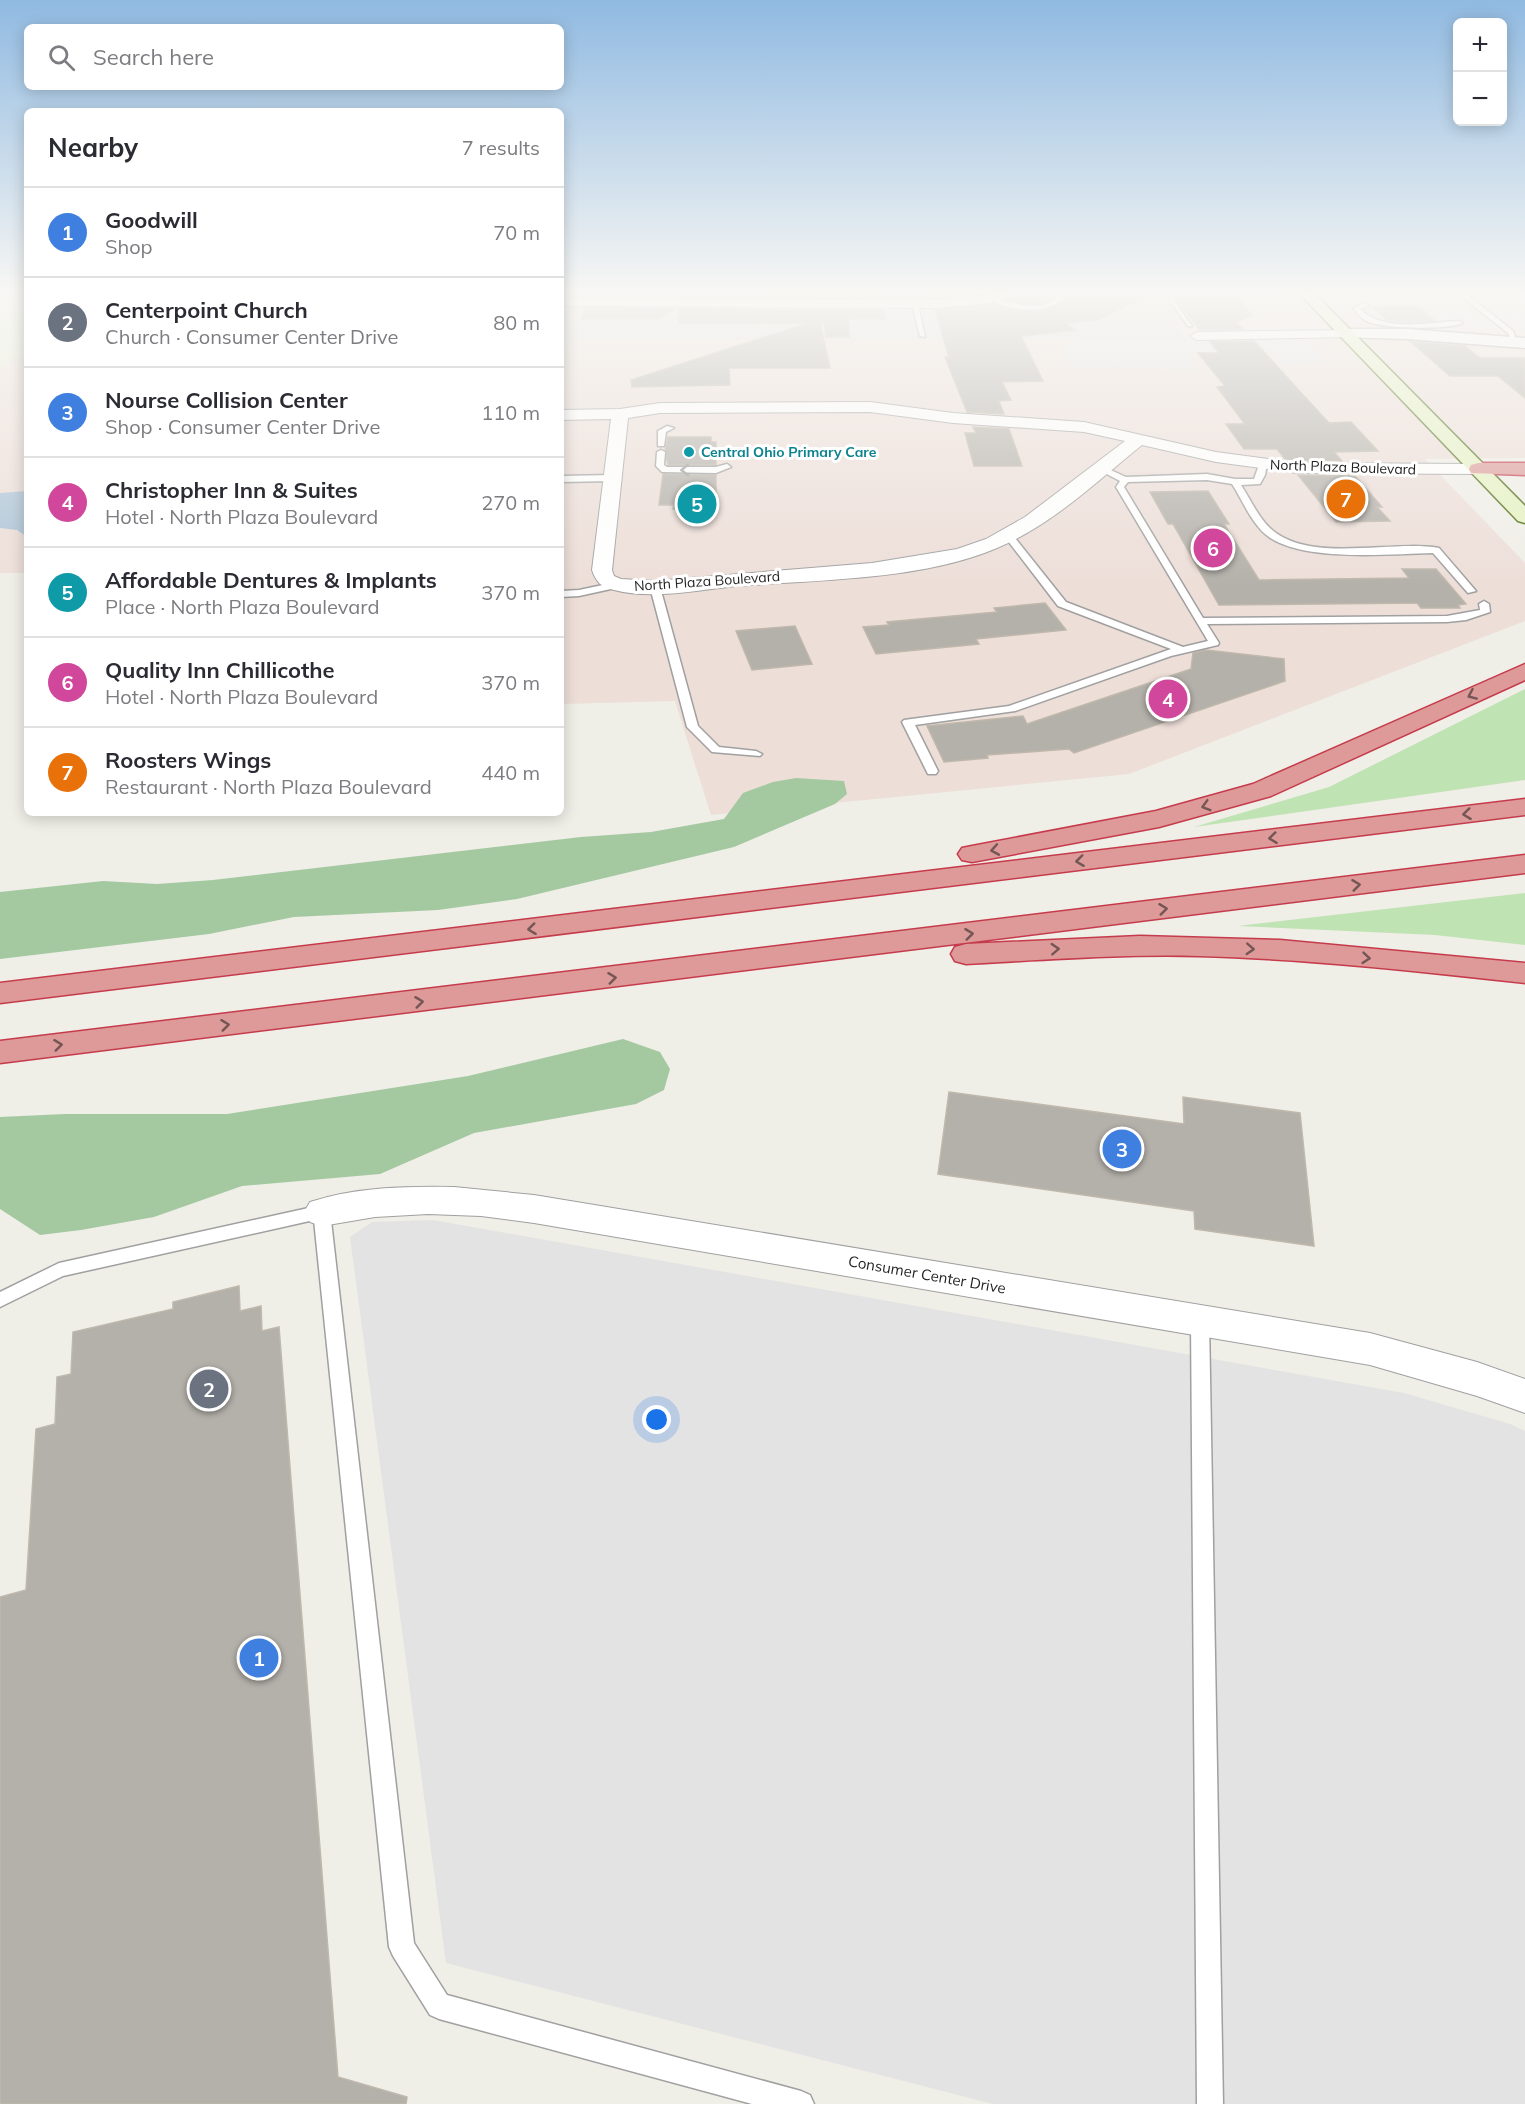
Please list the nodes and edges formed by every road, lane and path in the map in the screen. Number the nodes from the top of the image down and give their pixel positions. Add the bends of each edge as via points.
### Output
1 (1398, 388) edge
2 (620, 414) junction
3 (564, 415) edge
4 (670, 428) dead end
5 (1138, 440) junction
6 (1263, 464) junction
7 (727, 467) dead end
8 (1478, 469) junction
9 (1525, 469) edge
10 (1103, 470) junction
11 (612, 478) junction
12 (564, 479) edge
13 (1125, 480) junction
14 (1235, 482) junction
15 (1525, 517) edge
16 (1008, 535) junction
17 (617, 585) junction
18 (655, 587) junction
19 (1471, 591) dead end
20 (564, 594) edge
21 (1484, 604) dead end
22 (1200, 621) junction
23 (1182, 650) junction
24 (1525, 671) edge
25 (756, 754) dead end
26 (932, 771) dead end
27 (1525, 807) edge
28 (1525, 864) edge
29 (567, 924) junction
30 (661, 972) junction
31 (1525, 973) edge
32 (0, 993) edge
33 (0, 1052) edge
34 (322, 1212) junction
35 (0, 1300) edge
36 (1200, 1320) junction
37 (1525, 1396) edge
38 (801, 2104) edge
39 (1210, 2104) edge

1 - 8 main road
2 - 3 street
2 - 5 street, North Plaza Boulevard via 660,408 870,407 953,418 1083,427
2 - 11 street, North Plaza Boulevard
7 -> 4 lane via 665,470 660,466 662,431
5 - 6 street, North Plaza Boulevard
5 - 10 street, North Plaza Boulevard
6 - 8 street, North Plaza Boulevard via 1333,469
6 - 14 lane via 1257,482
8 - 9 highway
8 - 15 main road
10 - 13 lane
10 - 16 street, North Plaza Boulevard
11 - 12 lane
11 - 17 street, North Plaza Boulevard via 602,570 605,579
13 - 14 lane via 1208,477
13 - 22 lane via 1120,487
14 - 19 lane via 1268,530 1280,540 1320,551 1436,550
16 - 18 street, North Plaza Boulevard via 992,544 906,565
16 - 23 lane via 1062,604
17 - 18 street, North Plaza Boulevard
17 - 20 lane
18 - 25 lane via 693,727 716,750
21 - 22 lane via 1485,612 1466,617
22 - 23 lane via 1214,643
23 - 26 lane via 1011,709 908,722
24 -> 29 highway via 1262,790 1159,819
27 -> 29 highway
30 -> 28 highway
29 -> 32 highway
30 -> 31 highway via 1084,947 1197,946 1308,952
33 -> 30 highway
34 - 35 lane via 59,1270
34 - 36 street, Consumer Center Drive via 389,1201 477,1200
34 - 38 lane via 402,1947 439,2006
36 - 37 street, Consumer Center Drive via 1413,1359
36 - 39 lane

